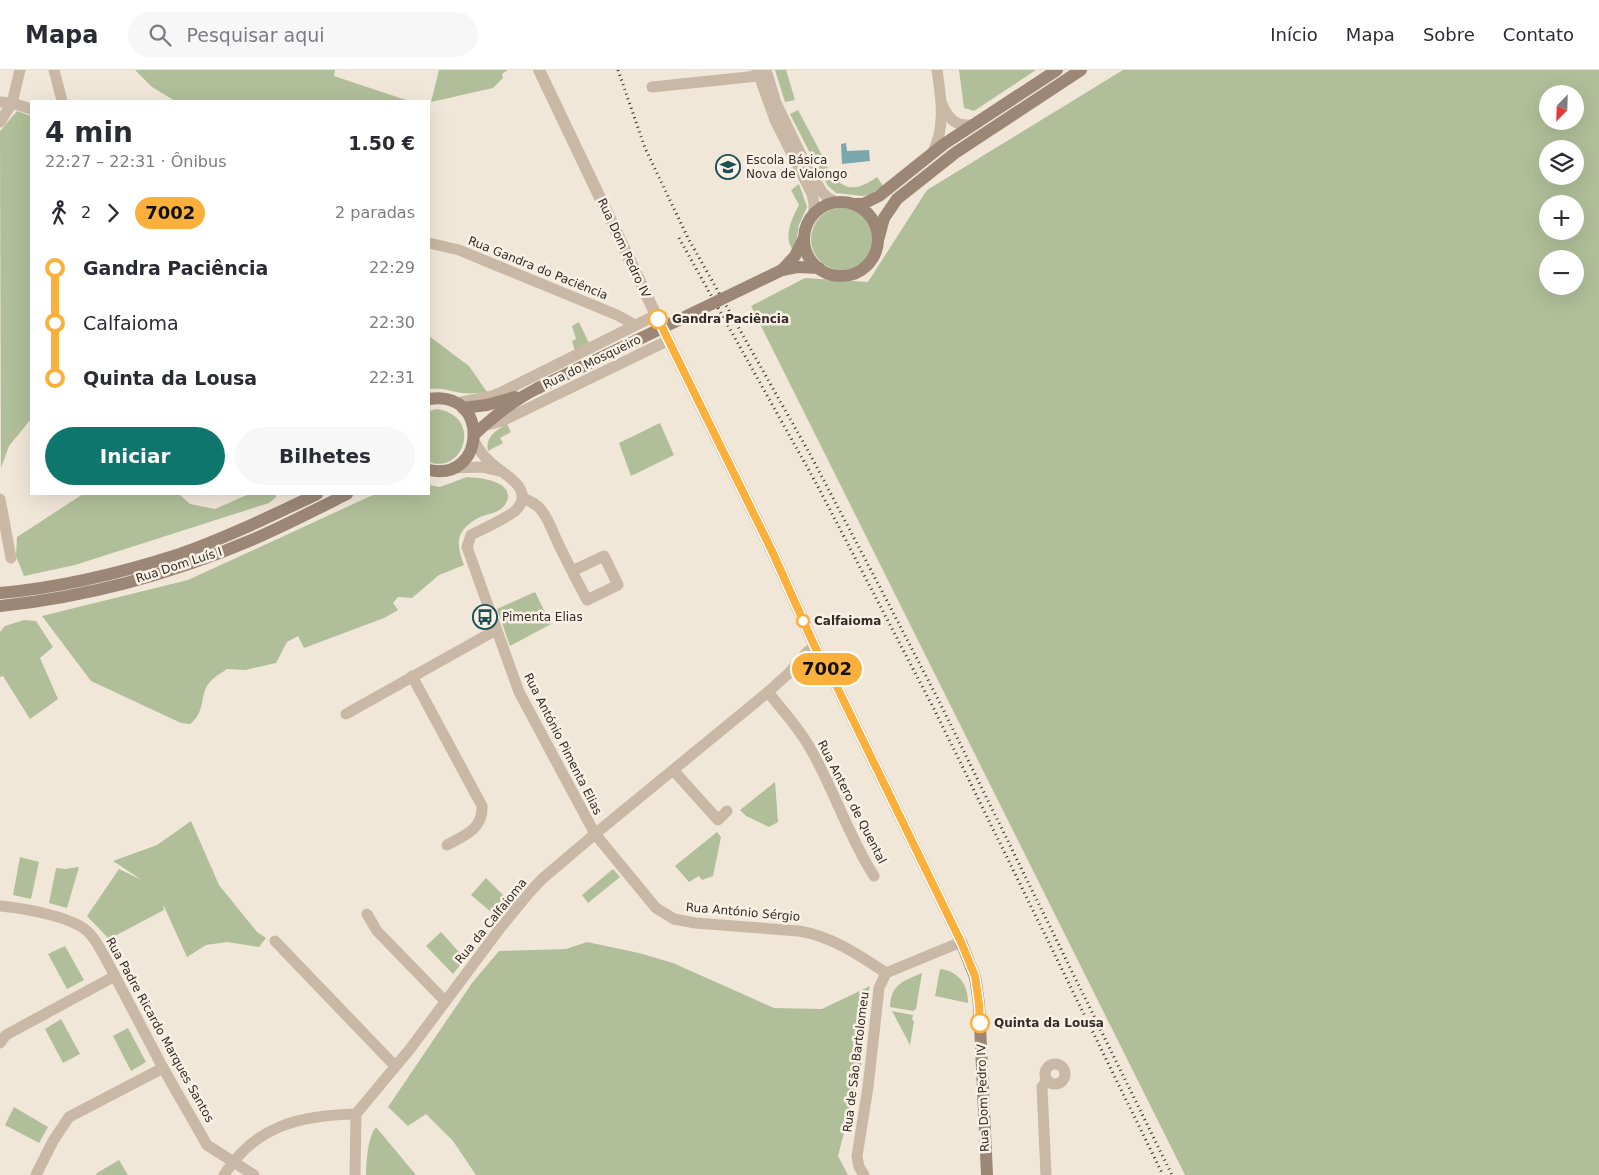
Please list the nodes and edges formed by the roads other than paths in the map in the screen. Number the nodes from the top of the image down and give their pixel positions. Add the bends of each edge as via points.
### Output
1 (20, 70) edge
2 (54, 70) edge
3 (539, 70) edge
4 (937, 70) edge
5 (1057, 70) edge
6 (1081, 70) edge
7 (760, 72) edge
8 (652, 87) dead end
9 (62, 100) edge
10 (6, 102) edge
11 (941, 103) junction
12 (30, 109) edge
13 (0, 122) edge
14 (959, 128) junction
15 (962, 148) junction
16 (933, 152) junction
17 (836, 202) junction
18 (853, 204) junction
19 (814, 213) junction
20 (879, 237) junction
21 (804, 238) junction
22 (430, 243) edge
23 (819, 268) junction
24 (782, 270) junction
25 (656, 315) junction
26 (635, 325) junction
27 (669, 340) junction
28 (525, 394) junction
29 (430, 399) edge
30 (460, 406) junction
31 (477, 433) junction
32 (453, 468) junction
33 (430, 470) edge
34 (500, 472) junction
35 (315, 495) edge
36 (345, 495) edge
37 (0, 498) edge
38 (522, 498) junction
39 (11, 558) dead end
40 (572, 571) dead end
41 (0, 593) edge
42 (0, 606) edge
43 (496, 630) junction
44 (815, 647) junction
45 (823, 662) junction
46 (789, 673) junction
47 (412, 676) junction
48 (768, 692) junction
49 (346, 714) dead end
50 (674, 771) junction
51 (727, 811) dead end
52 (595, 834) junction
53 (448, 846) dead end
54 (874, 876) dead end
55 (0, 906) edge
56 (367, 914) dead end
57 (275, 942) dead end
58 (961, 942) junction
59 (886, 973) junction
60 (115, 976) junction
61 (445, 1001) junction
62 (0, 1043) edge
63 (395, 1066) junction
64 (163, 1068) junction
65 (1047, 1080) dead end
66 (356, 1114) junction
67 (233, 1161) junction
68 (36, 1175) edge
69 (224, 1175) edge
70 (254, 1175) edge
71 (355, 1175) edge
72 (864, 1175) edge
73 (987, 1175) edge
74 (1046, 1175) edge

1 - 10 street
2 - 9 street
3 - 25 street, Rua Dom Pedro IV
4 - 11 street
5 - 14 main road via 974,124
6 - 15 main road
7 - 8 street
7 - 17 street via 822,192
7 - 19 street via 775,120 812,194
10 - 12 street
10 - 13 street
11 - 14 street
11 - 16 street via 940,133
14 - 15 street
14 - 16 main road
15 - 20 main road via 897,199 884,218
16 - 18 main road via 880,196 863,204
17 - 18 main road
17 - 19 main road via 824,205
18 - 20 main road via 869,214
19 - 21 main road via 807,222
20 - 23 main road via 872,260 852,275 839,276
21 - 23 main road via 808,258
21 - 24 main road, Rua do Mosqueiro via 795,256
22 - 26 street, Rua Gandra do Paciência via 459,250 617,314
23 - 24 main road, Rua do Mosqueiro
24 - 28 main road, Rua do Mosqueiro, bridge
25 - 26 street
25 - 27 street, Rua Dom Pedro IV
26 - 30 street via 504,391
27 - 31 street
27 - 44 street, Rua Dom Pedro IV
28 - 30 main road via 487,405
28 - 31 main road via 496,414
29 - 30 main road via 444,398
30 - 31 main road
31 - 32 main road via 469,454
31 - 34 street via 486,459
32 - 33 main road via 439,472
32 - 34 street via 482,467
34 - 38 street via 514,480 522,491
35 - 41 main road, Rua Dom Luís I via 180,554 66,583
36 - 42 main road, Rua Dom Luís I via 254,539 150,576 87,592
37 - 39 street
38 - 40 street via 543,511
38 - 43 street, Rua António Pimenta Elias via 516,510 471,535 467,546
43 - 47 street
43 - 52 street, Rua António Pimenta Elias via 519,692
44 - 45 street, Rua Dom Pedro IV
44 - 46 street, Rua da Calfaioma
45 - 46 street, Rua da Calfaioma
45 - 58 street, Rua Dom Pedro IV
46 - 48 street, Rua da Calfaioma
47 - 49 street
47 - 53 street via 482,806 482,816 474,829
48 - 50 street, Rua da Calfaioma
48 - 54 street, Rua Antero de Quental via 810,746 863,860
50 - 51 street via 718,820
50 - 52 street, Rua da Calfaioma
52 - 59 street, Rua António Sérgio via 656,908 674,919 813,933
52 - 61 street, Rua da Calfaioma via 528,894
55 - 60 street, Rua Padre Ricardo Marques Santos via 72,922 87,931
56 - 61 street via 377,931
57 - 63 street
58 - 59 street
58 - 73 main road, Rua Dom Pedro IV via 975,976 979,1004
59 - 72 street, Rua de São Bartolomeu via 879,988 857,1156
60 - 62 street via 6,1036
60 - 64 street, Rua Padre Ricardo Marques Santos
61 - 63 street, Rua da Calfaioma
63 - 66 street, Rua da Calfaioma
64 - 67 street, Rua Padre Ricardo Marques Santos via 207,1145
64 - 68 street via 69,1117
65 - 74 street via 1042,1087
66 - 67 street via 307,1119 271,1129
66 - 71 street
67 - 69 street
67 - 70 street, Rua Padre Ricardo Marques Santos

